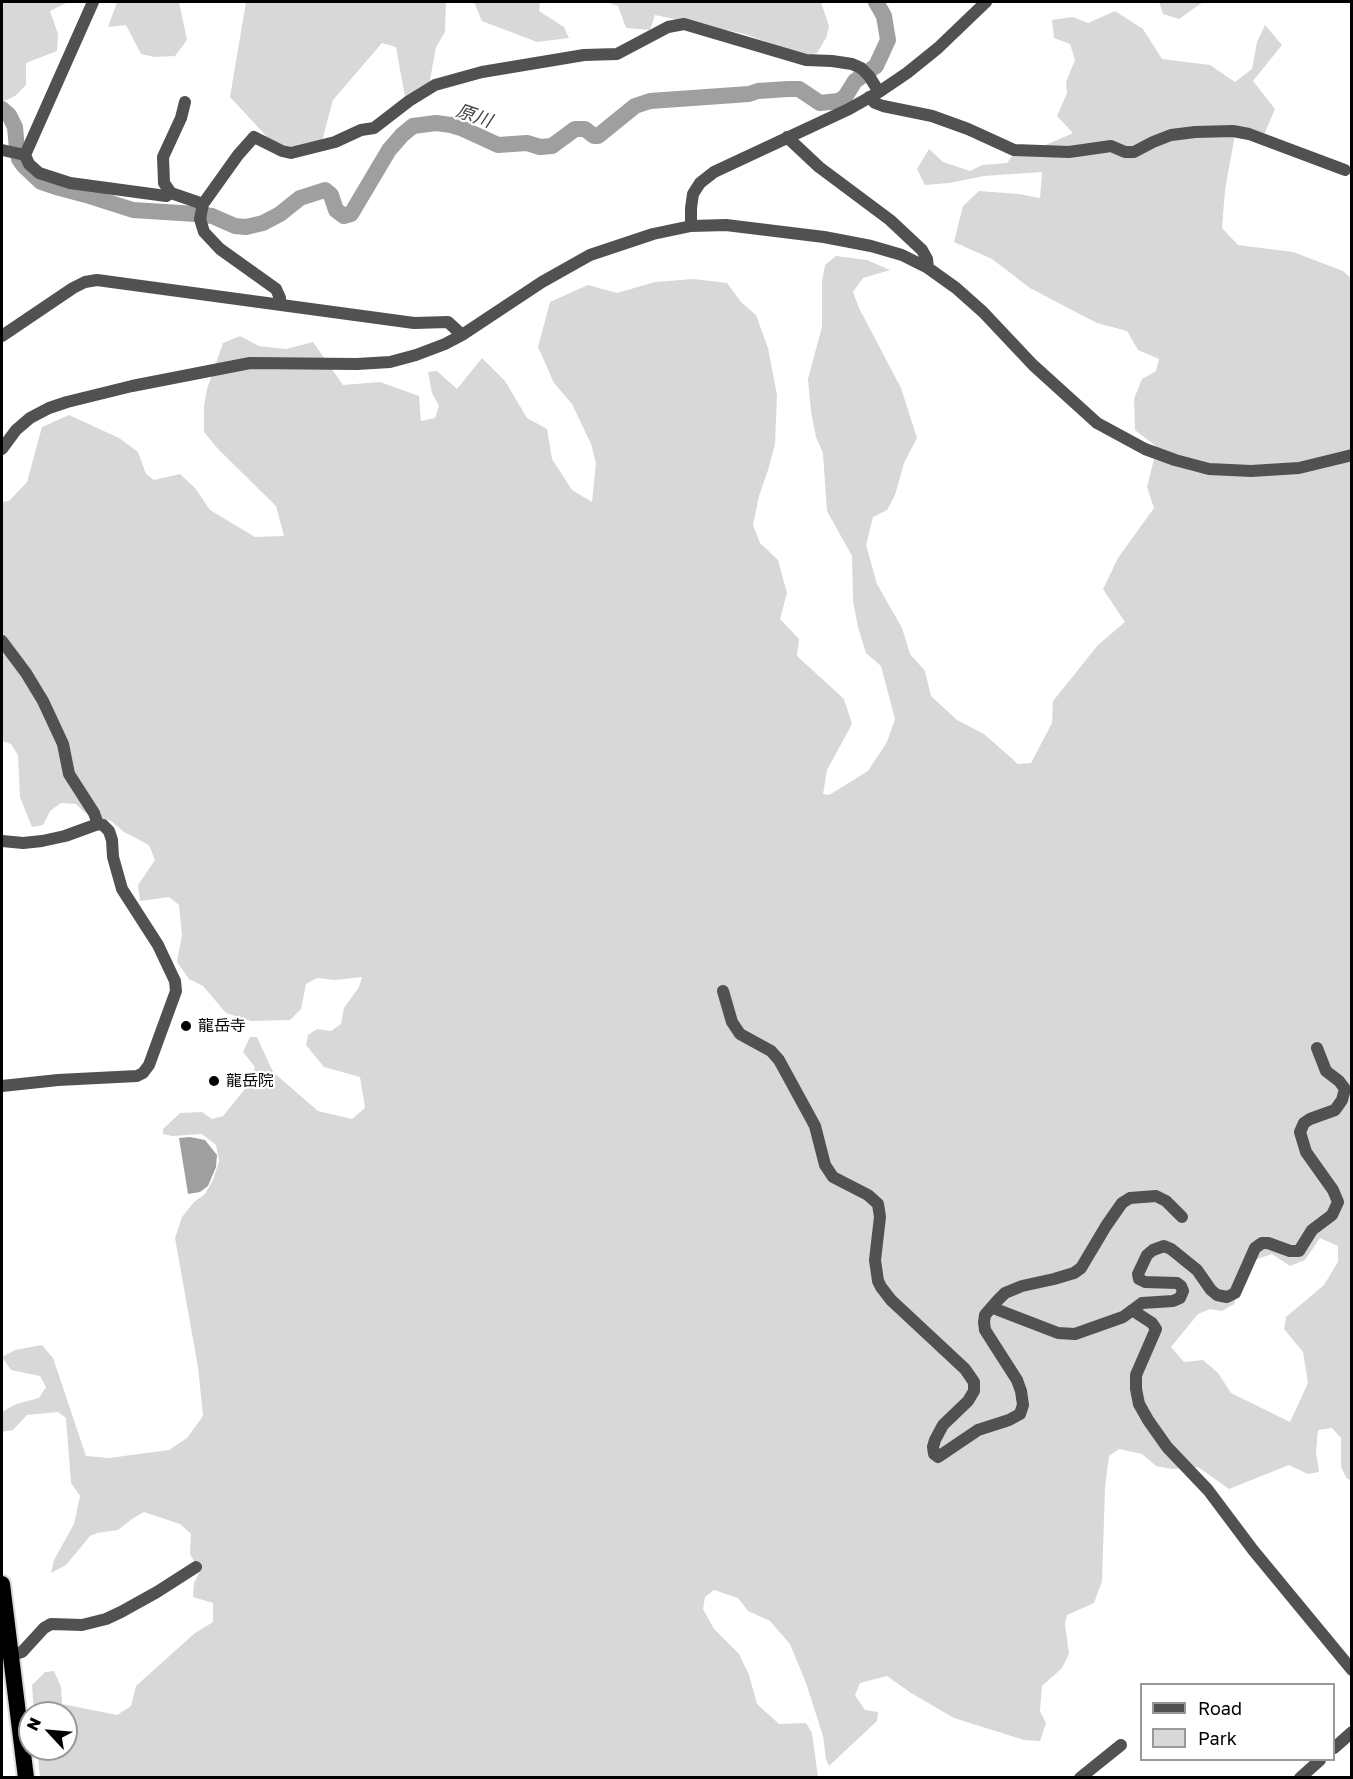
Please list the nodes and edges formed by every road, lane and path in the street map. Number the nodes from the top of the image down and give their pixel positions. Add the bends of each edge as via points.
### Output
1 (93, 2) edge
2 (986, 2) edge
3 (874, 94) junction
4 (185, 102) dead end
5 (786, 137) junction
6 (16, 154) edge
7 (1345, 170) dead end
8 (171, 193) junction
9 (201, 211) junction
10 (691, 226) junction
11 (928, 268) junction
12 (281, 305) junction
13 (462, 335) junction
14 (2, 336) edge
15 (2, 449) edge
16 (1352, 454) edge
17 (2, 641) edge
18 (98, 824) junction
19 (2, 842) edge
20 (723, 991) dead end
21 (1317, 1048) dead end
22 (2, 1086) edge
23 (1182, 1217) dead end
24 (993, 1308) junction
25 (1132, 1310) junction
26 (196, 1567) dead end
27 (2, 1594) edge
28 (11, 1655) junction
29 (1352, 1670) edge
30 (1352, 1732) edge
31 (1120, 1745) dead end
32 (1335, 1747) edge
33 (1319, 1761) edge
34 (26, 1778) edge
35 (1080, 1778) edge
36 (1300, 1778) edge

1 - 6 street
2 - 3 street via 938,48
3 - 5 street
3 - 7 street via 875,103 932,116 1014,150 1069,152 1111,146 1134,152 1171,135 1233,132 1249,134
3 - 9 street via 865,72 852,64 806,60 684,24 668,27 617,54 584,55 482,72 435,86 374,128 335,142 291,153 254,137 238,154
4 - 8 street via 163,157 164,183
5 - 10 street via 714,172 700,183 693,194
5 - 11 street via 819,167 891,220 922,250
6 - 8 street via 39,173 70,183 166,196
8 - 9 street
9 - 12 street via 204,232 212,242 276,289
10 - 11 street via 747,226 824,237 902,255
10 - 13 street via 590,255
11 - 16 street via 983,312 1076,406 1097,423 1145,449 1209,469 1251,471 1299,468
12 - 13 street via 414,323 447,322
12 - 14 street via 98,280 74,288
13 - 15 street via 390,362 250,363 67,402 30,418 15,430
17 - 18 street via 43,701 63,744 69,774
18 - 19 street via 42,841
18 - 22 street via 109,831 122,889 158,945 175,981 173,1002 149,1065 137,1076
20 - 24 street via 732,1022 740,1034 771,1051 779,1060 815,1126 825,1165 833,1177 878,1204 875,1260 881,1287 974,1382 975,1391 943,1425 935,1440 934,1454 938,1457 978,1430 1020,1414 1022,1391 985,1330 985,1315
21 - 25 street via 1326,1071 1345,1089 1335,1110 1310,1119 1300,1132 1306,1152 1338,1202 1332,1215 1312,1230 1299,1251 1268,1243 1255,1248 1235,1293 1227,1297 1210,1290 1197,1269 1171,1249 1164,1246 1153,1250 1147,1255 1139,1278 1145,1282 1177,1283 1183,1291 1173,1301 1142,1304
23 - 24 street via 1156,1196 1130,1198 1122,1203 1081,1268 1005,1293
24 - 25 street via 1058,1334 1075,1335
25 - 29 street via 1156,1329 1136,1375 1139,1404 1148,1420
26 - 28 street via 106,1619 82,1625 51,1624 22,1652
27 - 28 highway
28 - 34 highway
30 - 32 street
31 - 35 street
33 - 36 street

